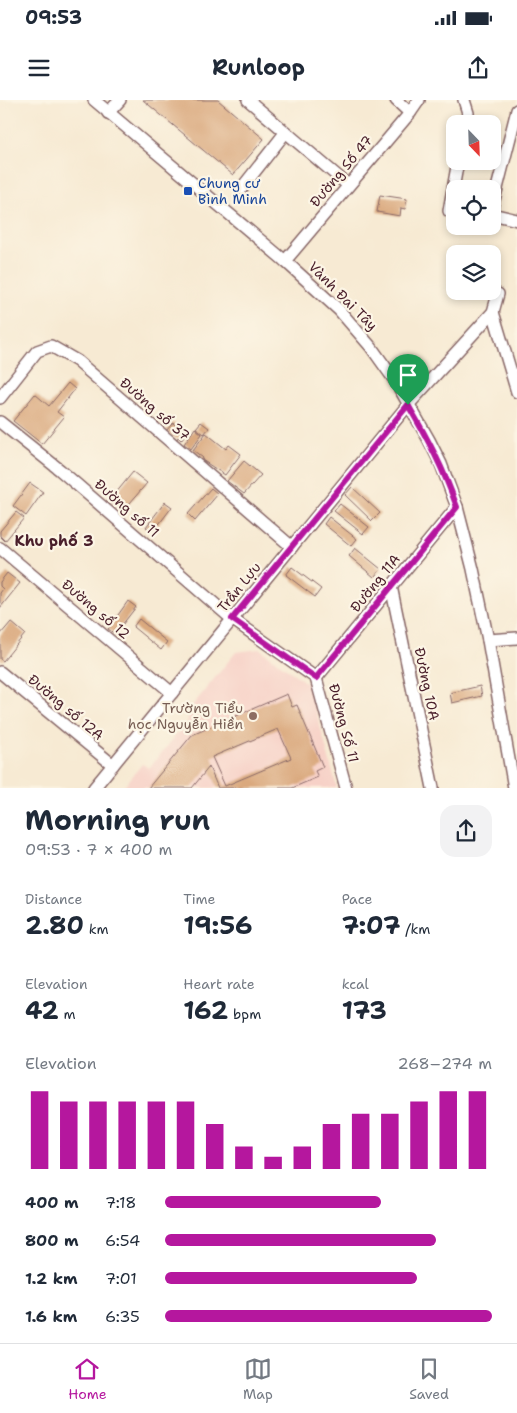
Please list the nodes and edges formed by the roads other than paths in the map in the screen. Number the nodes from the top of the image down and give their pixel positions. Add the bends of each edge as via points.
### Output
1 (94, 100) edge
2 (120, 100) edge
3 (248, 100) edge
4 (396, 100) edge
5 (419, 100) edge
6 (464, 100) edge
7 (517, 110) edge
8 (410, 113) junction
9 (108, 114) junction
10 (468, 115) edge
11 (285, 133) junction
12 (499, 180) edge
13 (348, 185) junction
14 (241, 189) dead end
15 (501, 216) edge
16 (517, 220) edge
17 (285, 261) junction
18 (496, 300) edge
19 (493, 312) junction
20 (517, 392) edge
21 (0, 398) edge
22 (408, 405) junction
23 (0, 422) edge
24 (457, 507) junction
25 (292, 547) junction
26 (0, 548) edge
27 (391, 586) junction
28 (232, 619) junction
29 (517, 638) edge
30 (488, 640) junction
31 (0, 672) edge
32 (316, 678) junction
33 (172, 693) junction
34 (113, 765) junction
35 (515, 783) edge
36 (94, 788) edge
37 (346, 788) edge
38 (433, 788) edge

1 - 9 street, Vành Đai Tây
2 - 9 street
3 - 11 street
4 - 8 street
5 - 8 street, Đường Số 47
6 - 10 street
7 - 12 street
8 - 13 street, Đường Số 47
9 - 17 street, Vành Đai Tây
11 - 13 street
11 - 14 street
13 - 17 street, Đường Số 47
15 - 16 street
17 - 22 street, Vành Đai Tây via 356,328 396,382
18 - 19 street
19 - 20 street
19 - 22 street, Trần Lựu
21 - 25 street, Đường số 37 via 37,351 51,346 77,361
22 - 24 street, Vành Đai Tây via 441,464
22 - 25 street, Trần Lựu
23 - 28 street, Đường số 11
24 - 27 street, Đường 11A
24 - 30 street, Vành Đai Tây
25 - 28 street, Trần Lựu
26 - 33 street, Đường số 12
27 - 32 street, Đường 11A
27 - 38 street, Đường 10A
28 - 32 street, Đường Số 11
28 - 33 street, Trần Lựu
29 - 30 street
30 - 35 street, Vành Đai Tây
31 - 34 street, Đường số 12A
32 - 37 street, Đường Số 11
33 - 34 street, Trần Lựu
34 - 36 street, Trần Lựu

